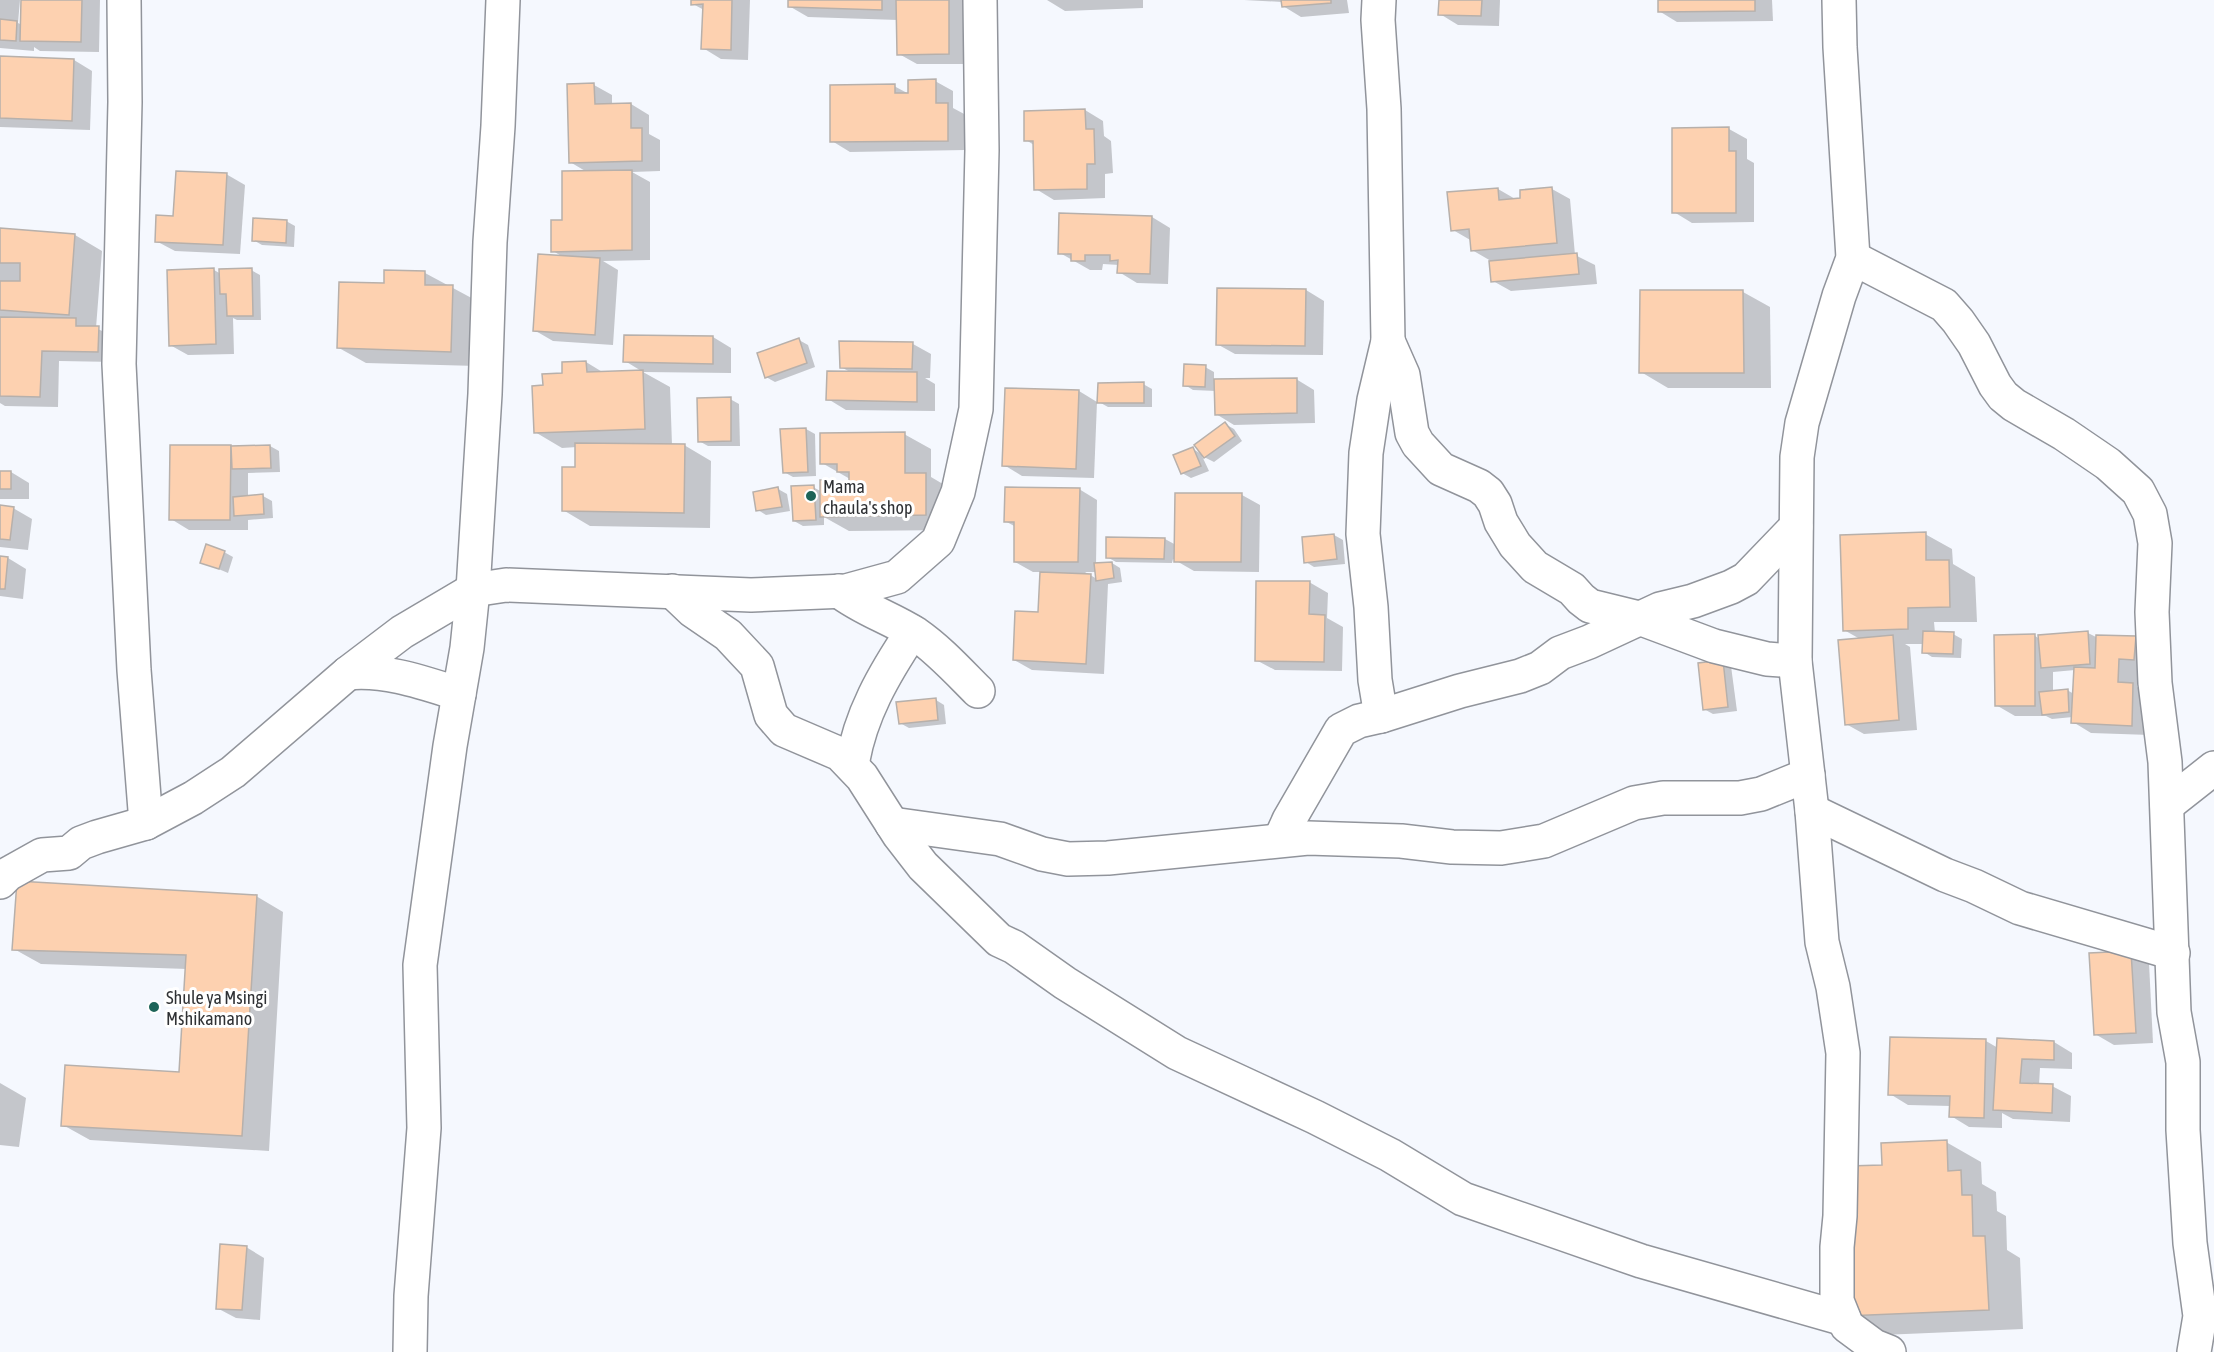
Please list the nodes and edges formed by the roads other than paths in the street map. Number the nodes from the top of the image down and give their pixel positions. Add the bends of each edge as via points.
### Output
1 (124, 0) edge
2 (503, 0) edge
3 (980, 0) edge
4 (1379, 0) edge
5 (1839, 0) edge
6 (1853, 258) junction
7 (1388, 341) junction
8 (1796, 527) junction
9 (473, 590) junction
10 (672, 591) junction
11 (839, 591) junction
12 (1639, 618) junction
13 (912, 632) junction
14 (1795, 661) junction
15 (348, 673) junction
16 (978, 691) dead end
17 (459, 694) junction
18 (1381, 716) junction
19 (852, 765) junction
20 (2214, 768) edge
21 (1808, 775) junction
22 (2167, 805) junction
23 (1812, 812) junction
24 (146, 823) junction
25 (892, 824) junction
26 (1280, 840) junction
27 (0, 882) edge
28 (2173, 953) junction
29 (1844, 1319) junction
30 (410, 1352) edge
31 (1889, 1352) edge
32 (2194, 1352) edge

1 - 24 street via 120,375 134,670
2 - 9 street
3 - 11 street via 982,150 976,409 958,492 938,542 897,577
4 - 7 street
5 - 6 street
6 - 8 street via 1802,423 1797,457
6 - 22 street via 1944,306 1974,344 2003,396 2108,464 2146,503 2154,536 2155,683
7 - 12 street via 1402,375 1412,433 1429,458 1441,469 1488,493 1515,545 1536,567 1572,589 1590,606
7 - 18 street via 1366,453 1363,534
8 - 12 street via 1746,579
8 - 14 street
9 - 10 street via 506,585
9 - 15 street via 402,632
9 - 17 street
10 - 11 street via 751,595
10 - 19 street via 728,635 757,666 771,715 784,730 840,754
11 - 13 street via 855,604
12 - 14 street via 1714,646 1767,659
12 - 18 street via 1560,653 1540,668 1520,676
13 - 16 street
13 - 19 street via 869,704
14 - 21 street
15 - 17 street via 388,675
15 - 24 street via 233,772
17 - 30 street via 420,965 424,1128
18 - 26 street via 1341,730
19 - 25 street
20 - 22 street
21 - 23 street
21 - 26 street via 1740,798 1663,798 1634,803 1544,841 1501,848 1378,840
22 - 28 street
23 - 28 street via 2020,908
23 - 29 street via 1822,942 1843,1053 1837,1301
24 - 27 street via 81,843 69,853 42,855
25 - 26 street via 1000,838 1041,854 1068,859
25 - 29 street via 923,866 999,940 1177,1053 1390,1155 1463,1199 1641,1261
28 - 32 street via 2174,1012 2183,1062 2190,1243 2200,1316
29 - 31 street via 1856,1333

